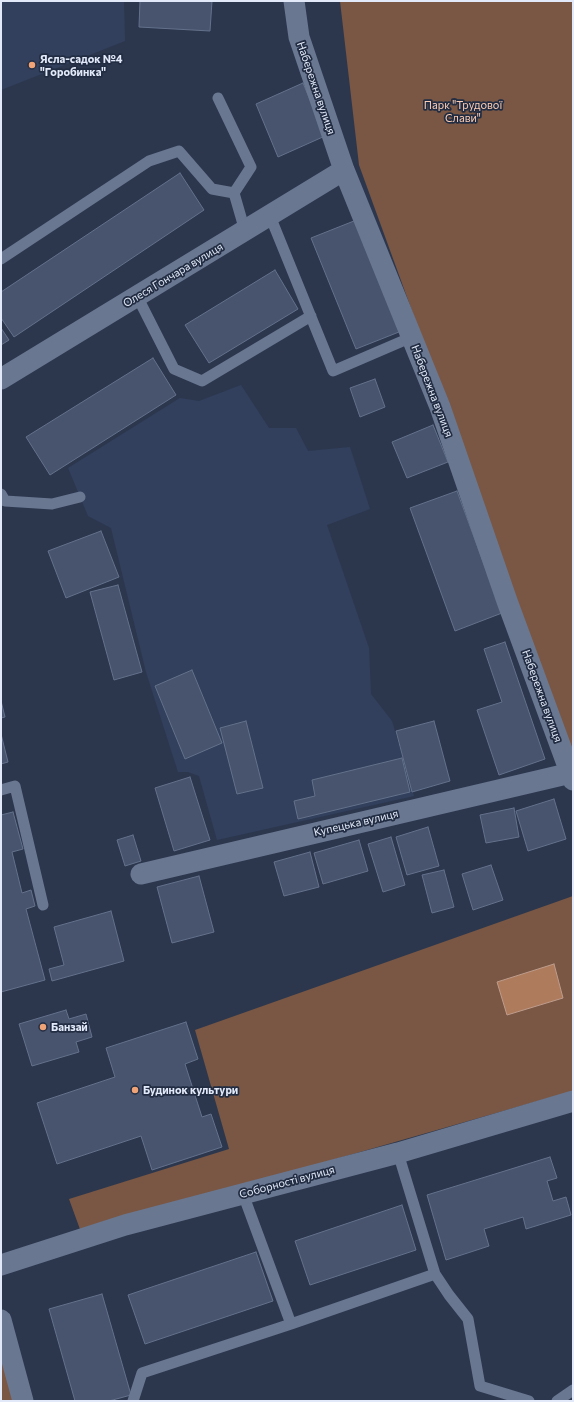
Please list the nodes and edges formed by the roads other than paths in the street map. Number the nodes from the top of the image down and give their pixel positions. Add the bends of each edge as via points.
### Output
1 (294, 1) edge
2 (218, 98) dead end
3 (344, 170) junction
4 (234, 193) junction
5 (270, 216) junction
6 (245, 231) junction
7 (1, 259) edge
8 (137, 296) junction
9 (311, 316) junction
10 (412, 337) junction
11 (1, 379) edge
12 (1, 494) edge
13 (80, 497) dead end
14 (572, 777) edge
15 (1, 790) edge
16 (141, 874) dead end
17 (43, 906) dead end
18 (573, 1101) edge
19 (398, 1153) junction
20 (243, 1194) junction
21 (1, 1265) edge
22 (435, 1274) junction
23 (1, 1320) edge
24 (291, 1324) junction
25 (573, 1390) edge
26 (23, 1401) edge
27 (133, 1401) edge
28 (529, 1401) edge
29 (557, 1401) edge

1 - 3 street, Набережна вулиця via 299,37
2 - 4 lane via 251,167
3 - 5 street, Олеся Гончара вулиця
3 - 10 street, Набережна вулиця
4 - 6 lane
4 - 7 lane via 212,189 179,151 149,161
5 - 6 street, Олеся Гончара вулиця
5 - 9 lane
6 - 8 street, Олеся Гончара вулиця
8 - 9 lane via 174,369 202,381
8 - 11 street, Олеся Гончара вулиця
9 - 10 lane via 333,371
10 - 14 street, Набережна вулиця via 440,407 507,601
12 - 13 lane via 5,501 52,504
14 - 16 street, Купецька вулиця
15 - 17 lane via 15,786
18 - 19 street, Соборності вулиця
19 - 20 street, Соборності вулиця
19 - 22 lane
20 - 21 street, Соборності вулиця via 125,1225
20 - 24 lane
22 - 24 lane
22 - 28 lane via 468,1319 480,1386
23 - 26 street
24 - 27 lane via 142,1373
25 - 29 lane

